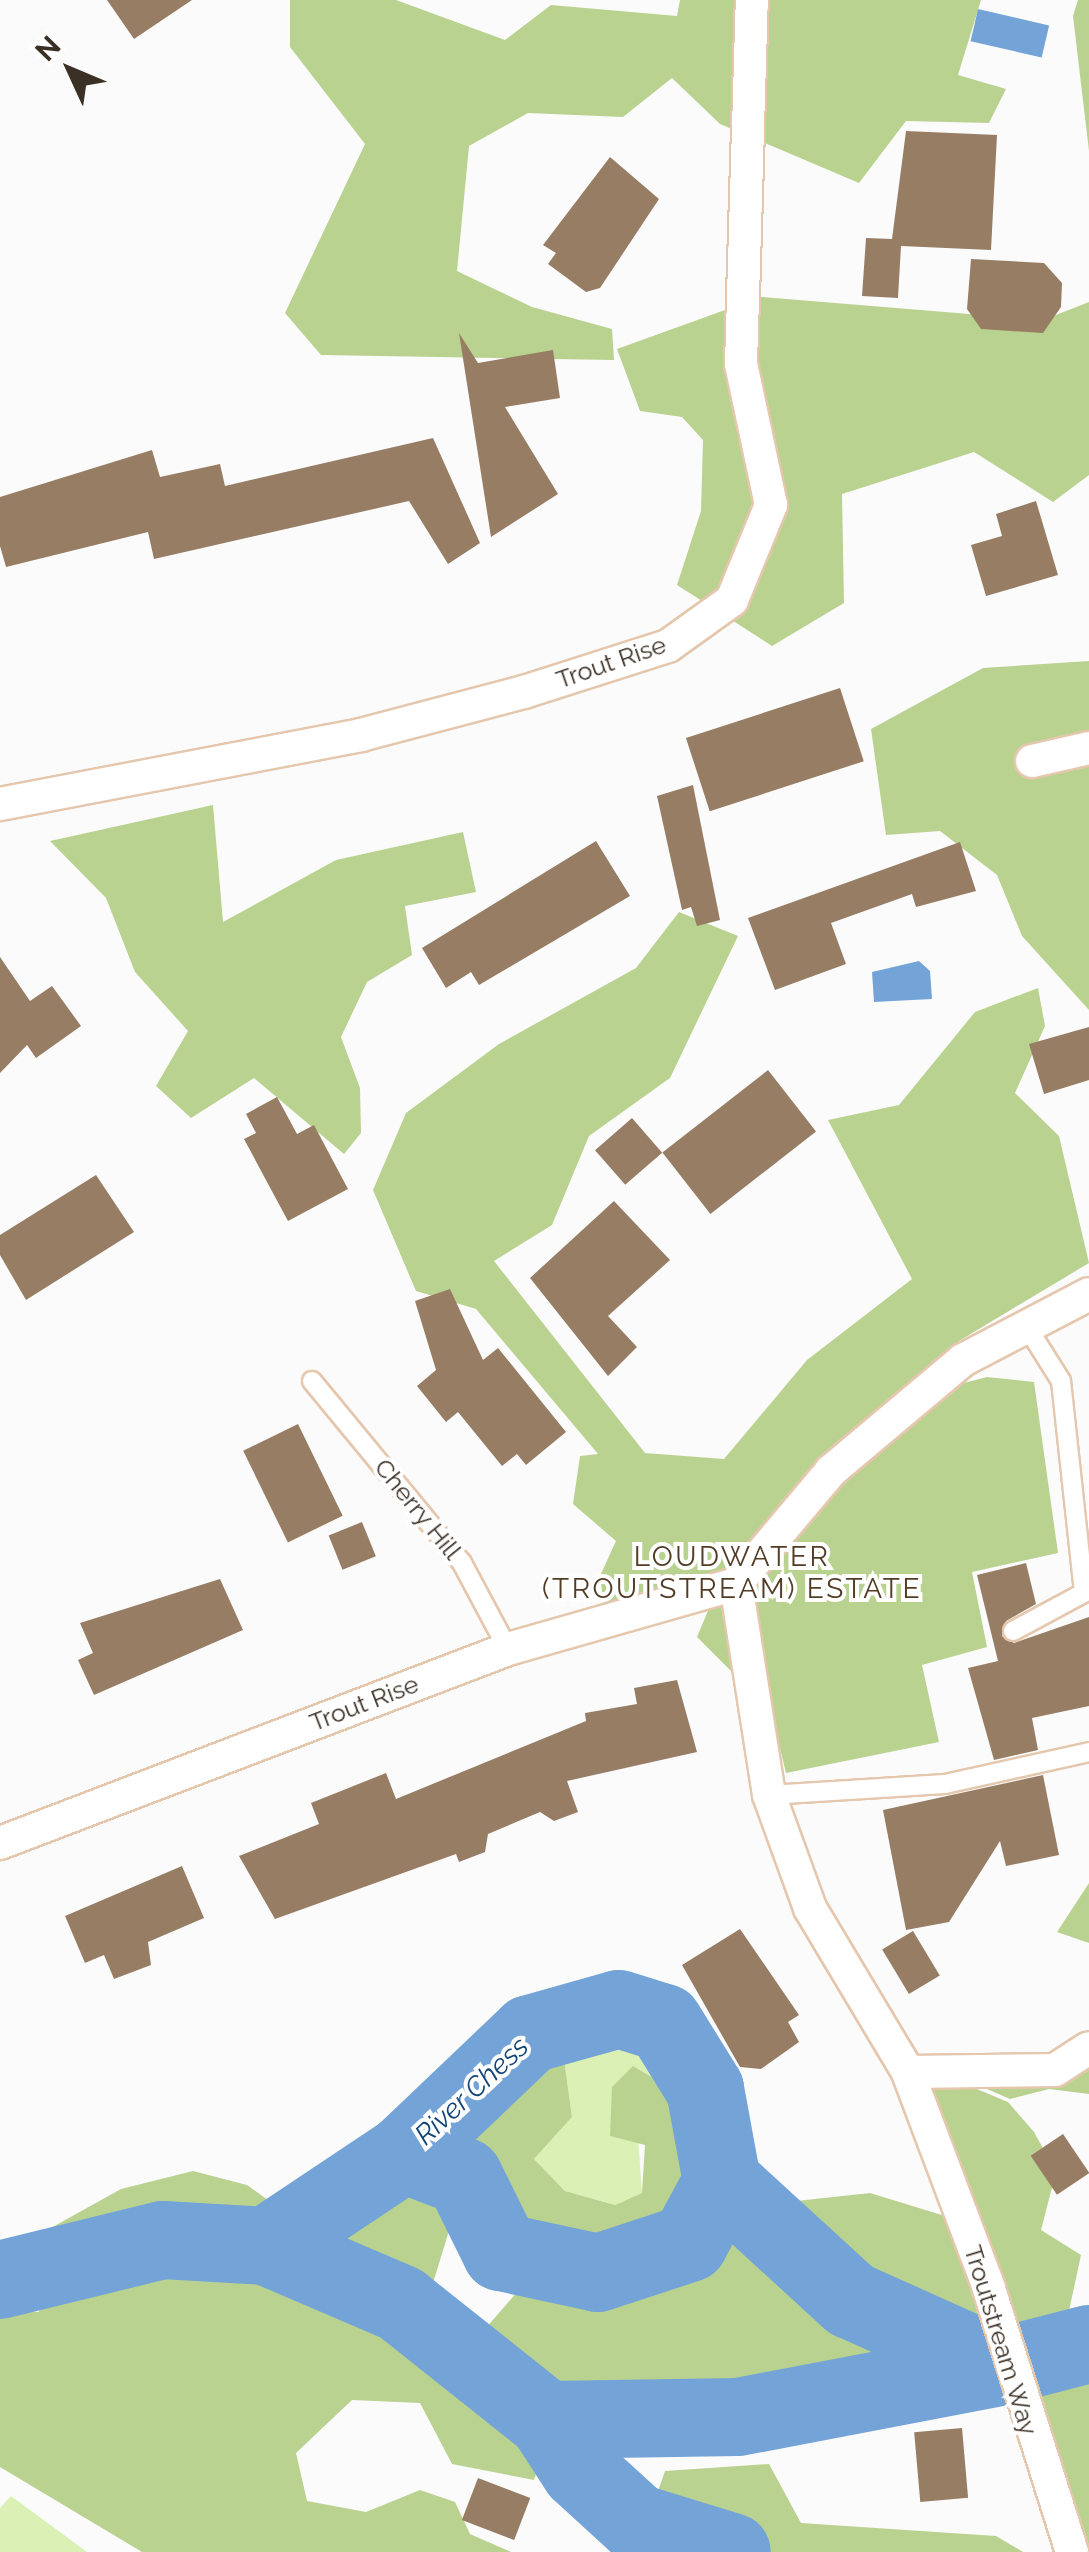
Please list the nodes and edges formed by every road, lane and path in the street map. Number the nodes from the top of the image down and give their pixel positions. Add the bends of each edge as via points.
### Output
1 (752, 0) edge
2 (1089, 748) edge
3 (1032, 761) dead end
4 (0, 804) edge
5 (1089, 1294) edge
6 (1089, 1316) edge
7 (1035, 1323) junction
8 (312, 1381) dead end
9 (736, 1584) junction
10 (1087, 1591) edge
11 (1013, 1631) dead end
12 (508, 1649) junction
13 (1089, 1752) edge
14 (770, 1795) junction
15 (0, 1843) edge
16 (1089, 2048) edge
17 (908, 2072) junction
18 (1072, 2552) edge

1 - 4 street, Trout Rise via 741,364 772,505 732,600 668,646 524,692 361,735
2 - 3 street
5 - 7 street
6 - 7 street
7 - 9 street via 963,1360 831,1471
7 - 10 lane via 1061,1382
8 - 12 lane, Cherry Hill via 462,1562
9 - 12 street, Trout Rise
9 - 14 street, Troutstream Way
10 - 11 lane
12 - 15 street, Trout Rise
13 - 14 lane via 945,1784
14 - 17 street, Troutstream Way via 810,1908
16 - 17 street via 1056,2070
17 - 18 street, Troutstream Way via 990,2288 1018,2402

